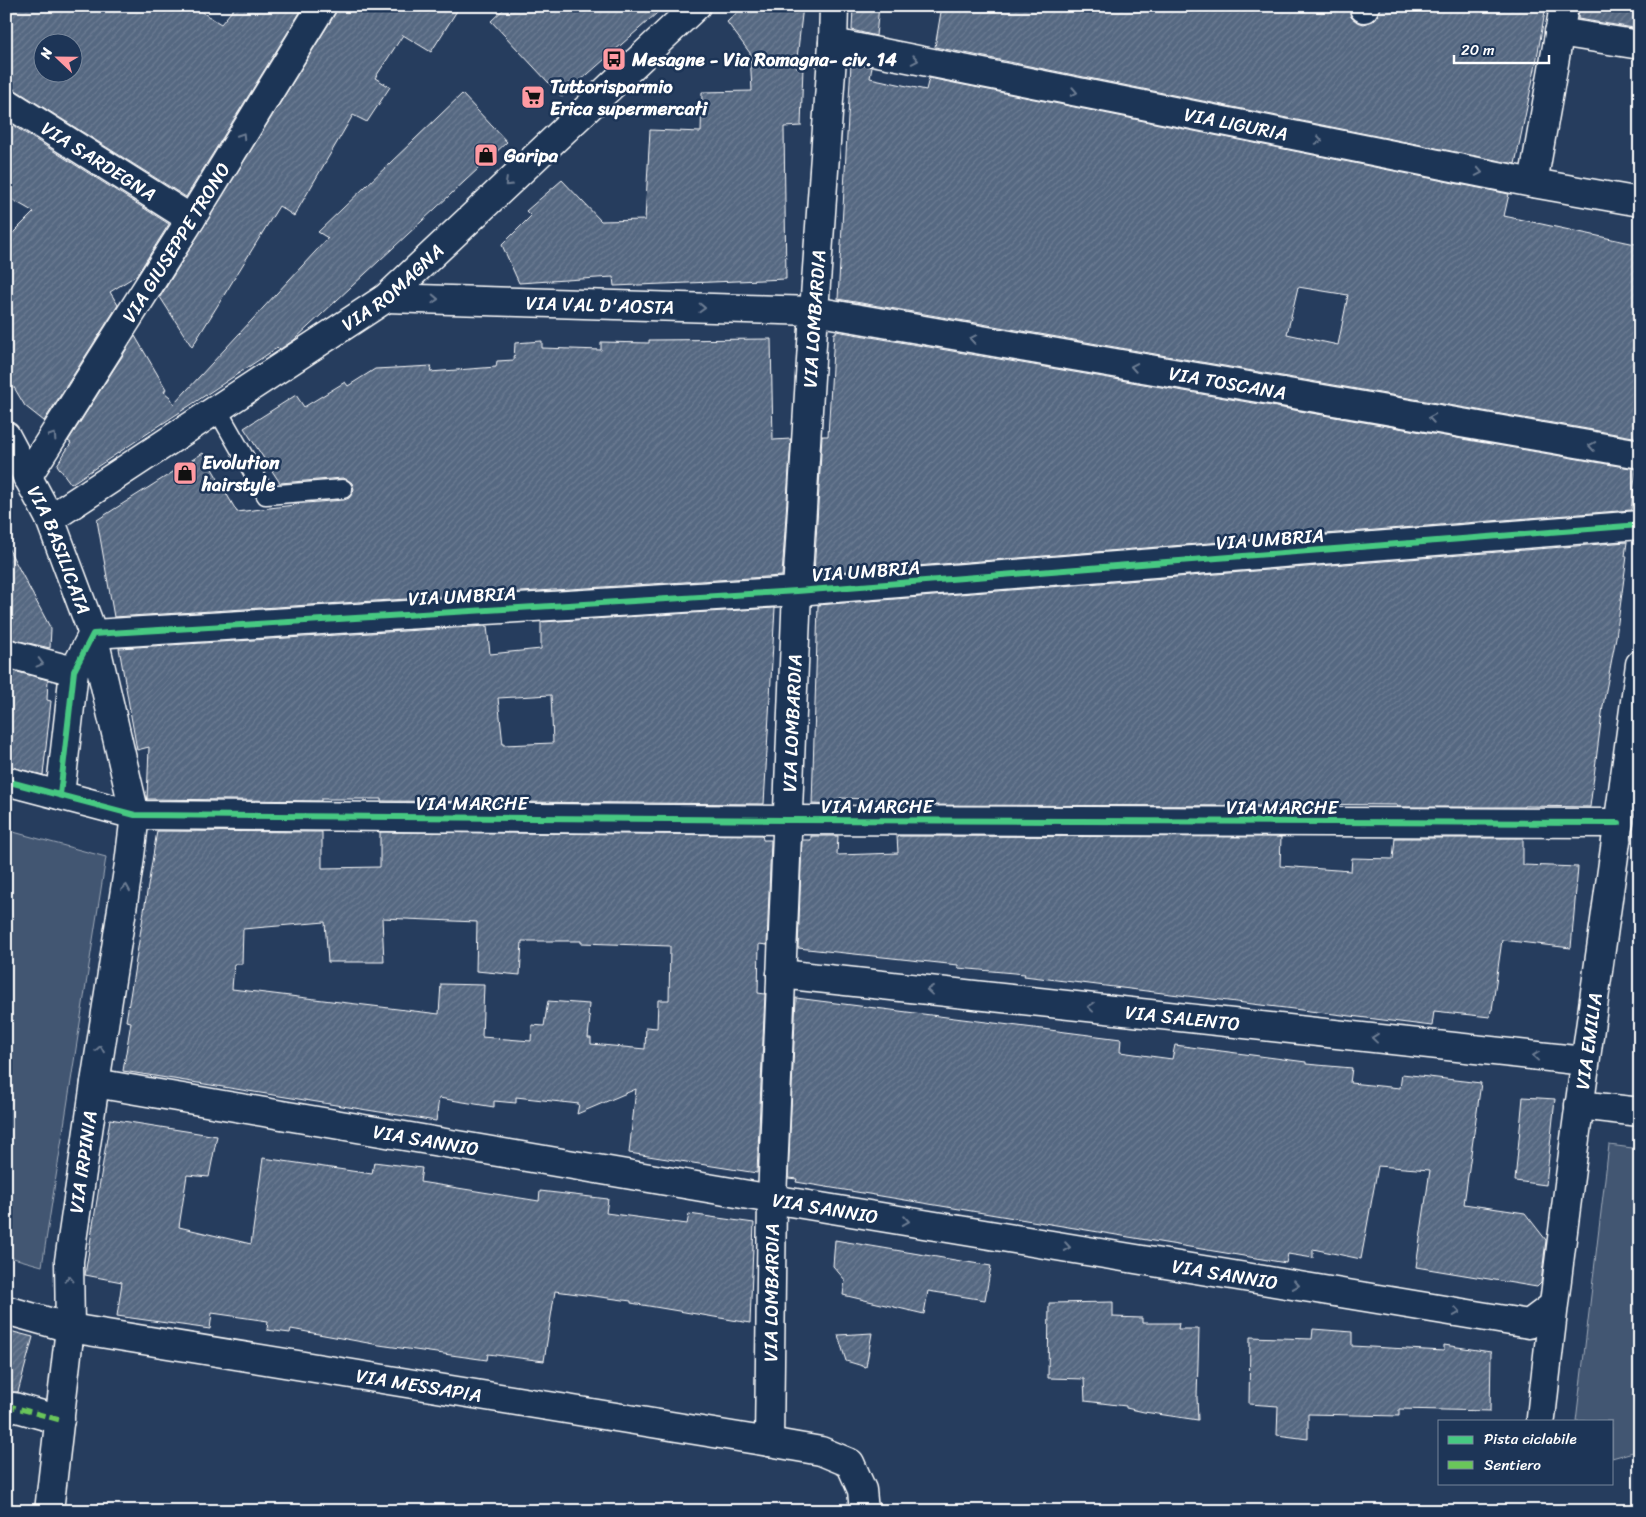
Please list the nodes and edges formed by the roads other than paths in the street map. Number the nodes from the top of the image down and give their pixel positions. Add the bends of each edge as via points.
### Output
1 (322, 6) edge
2 (696, 6) edge
3 (834, 6) edge
4 (1562, 19) edge
5 (832, 44) junction
6 (1640, 44) edge
7 (6, 102) edge
8 (1533, 183) junction
9 (1640, 202) edge
10 (191, 219) junction
11 (386, 298) junction
12 (814, 311) junction
13 (217, 409) junction
14 (7, 438) edge
15 (1640, 454) edge
16 (28, 477) junction
17 (343, 489) dead end
18 (50, 519) junction
19 (1640, 525) edge
20 (797, 591) junction
21 (93, 634) junction
22 (6, 653) edge
23 (1640, 664) edge
24 (74, 671) junction
25 (6, 781) edge
26 (60, 795) junction
27 (135, 815) junction
28 (789, 820) junction
29 (1619, 823) junction
30 (781, 974) junction
31 (1585, 1061) junction
32 (95, 1083) junction
33 (1579, 1105) junction
34 (1640, 1112) edge
35 (772, 1199) junction
36 (1553, 1306) junction
37 (6, 1310) edge
38 (70, 1328) junction
39 (14, 1407) dead end
40 (1541, 1418) dead end
41 (60, 1420) junction
42 (769, 1442) junction
43 (49, 1511) edge
44 (864, 1511) edge

10 -> 1 street, VIA GIUSEPPE TRONO
2 -> 11 street, VIA ROMAGNA
3 - 5 street, VIA LOMBARDIA
4 - 6 street
4 - 8 street
5 -> 8 street, VIA LIGURIA
5 - 12 street, VIA LOMBARDIA
7 - 10 street, VIA SARDEGNA
8 - 9 street, VIA LIGURIA
16 -> 10 street, VIA GIUSEPPE TRONO
11 -> 12 street, VIA VAL D'AOSTA
11 - 13 street, VIA ROMAGNA
15 -> 12 street, VIA TOSCANA
12 - 20 street, VIA LOMBARDIA
13 - 17 lane via 266,495
13 - 18 street, VIA ROMAGNA
14 - 16 street, VIA BASILICATA
16 - 18 street, VIA BASILICATA
18 - 21 street, VIA BASILICATA
19 - 20 street, VIA UMBRIA
20 - 21 street, VIA UMBRIA
20 - 28 street, VIA LOMBARDIA
21 - 24 street
21 - 27 street, VIA BASILICATA
22 -> 24 street
23 - 29 street, VIA EMILIA
24 - 26 street
25 - 26 street, VIA MARCHE
26 - 27 street, VIA MARCHE
27 - 28 street, VIA MARCHE
32 -> 27 street, VIA IRPINIA
28 - 29 street, VIA MARCHE
28 - 30 street, VIA LOMBARDIA
29 - 31 street, VIA EMILIA
31 -> 30 street, VIA SALENTO
30 - 35 street, VIA LOMBARDIA
31 - 33 street, VIA EMILIA
32 - 35 street, VIA SANNIO
38 -> 32 street, VIA IRPINIA via 69,1260
33 - 34 street
33 - 36 street, VIA EMILIA
35 -> 36 street, VIA SANNIO via 1528,1324
35 - 42 street, VIA LOMBARDIA
36 - 40 street, VIA EMILIA
37 - 38 street, VIA MESSAPIA
38 - 41 street, VIA IRPINIA
38 - 42 street, VIA MESSAPIA
39 - 41 street
41 - 43 street, VIA IRPINIA
42 - 44 street, VIA MESSAPIA via 821,1451 850,1463 862,1490

